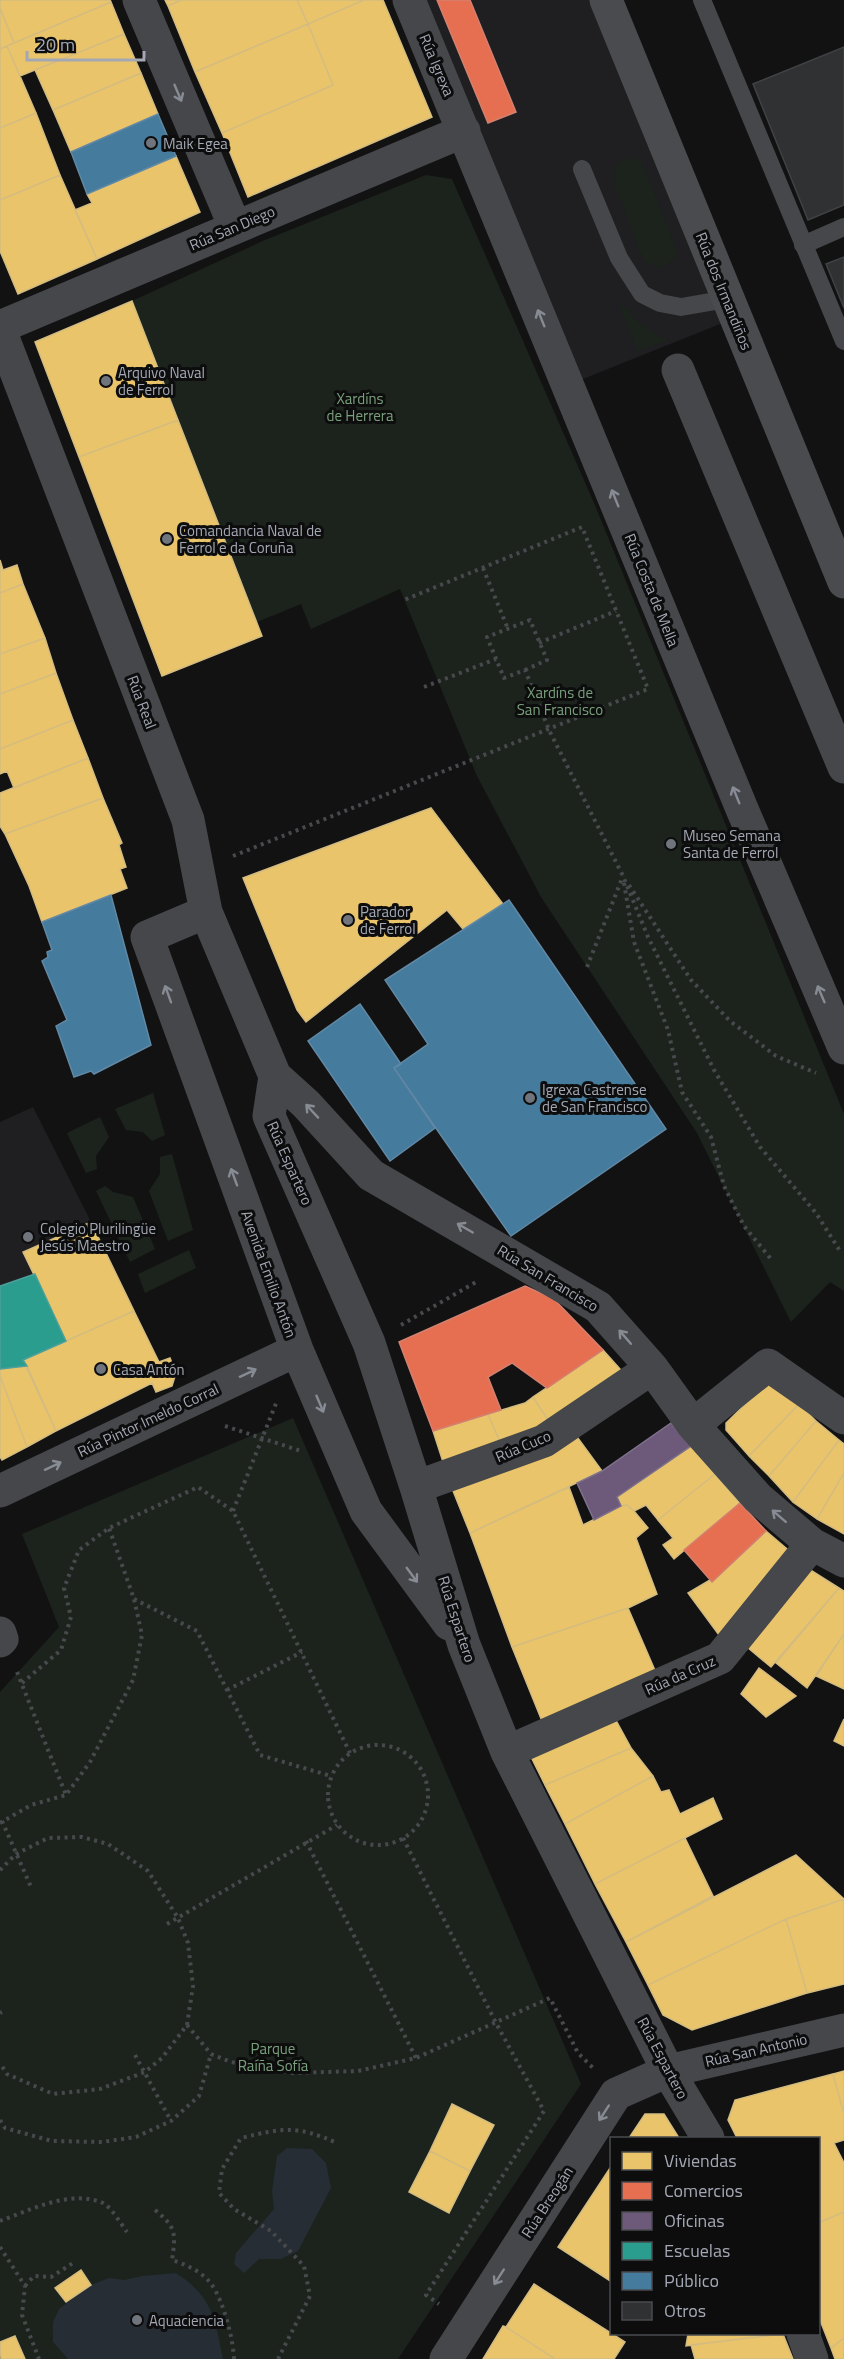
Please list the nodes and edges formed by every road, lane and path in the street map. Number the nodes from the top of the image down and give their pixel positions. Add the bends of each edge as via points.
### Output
1 (139, 0) edge
2 (409, 0) edge
3 (606, 0) edge
4 (702, 0) edge
5 (464, 130) junction
6 (582, 169) dead end
7 (235, 227) junction
8 (844, 227) edge
9 (803, 245) junction
10 (727, 299) junction
11 (0, 328) edge
12 (844, 341) edge
13 (678, 370) dead end
14 (483, 568) junction
15 (844, 582) edge
16 (404, 600) dead end
17 (616, 611) junction
18 (508, 629) junction
19 (539, 643) junction
20 (496, 659) junction
21 (525, 670) junction
22 (424, 687) dead end
23 (549, 730) junction
24 (844, 767) edge
25 (233, 856) dead end
26 (623, 876) junction
27 (206, 912) junction
28 (587, 967) dead end
29 (844, 1048) edge
30 (818, 1073) dead end
31 (275, 1076) junction
32 (840, 1251) dead end
33 (517, 1258) junction
34 (771, 1259) dead end
35 (369, 1343) junction
36 (297, 1350) junction
37 (652, 1368) junction
38 (173, 1408) junction
39 (844, 1418) edge
40 (693, 1425) junction
41 (263, 1438) junction
42 (347, 1466) junction
43 (416, 1487) junction
44 (0, 1491) edge
45 (233, 1511) junction
46 (109, 1528) junction
47 (812, 1544) junction
48 (844, 1562) edge
49 (134, 1599) junction
50 (1, 1638) edge
51 (464, 1645) junction
52 (302, 1652) junction
53 (22, 1683) junction
54 (227, 1690) junction
55 (507, 1752) junction
56 (350, 1753) junction
57 (331, 1776) junction
58 (66, 1795) junction
59 (1, 1822) edge
60 (337, 1824) junction
61 (402, 1838) junction
62 (306, 1841) junction
63 (16, 1854) junction
64 (0, 1870) edge
65 (31, 1887) dead end
66 (178, 1918) junction
67 (167, 1924) dead end
68 (496, 2022) junction
69 (187, 2025) junction
70 (844, 2030) edge
71 (578, 2053) dead end
72 (211, 2054) junction
73 (135, 2055) dead end
74 (416, 2058) junction
75 (0, 2063) edge
76 (669, 2071) junction
77 (145, 2072) junction
78 (0, 2120) edge
79 (171, 2121) junction
80 (707, 2137) edge
81 (338, 2143) dead end
82 (155, 2210) dead end
83 (0, 2221) edge
84 (127, 2232) dead end
85 (0, 2247) edge
86 (73, 2263) dead end
87 (25, 2286) junction
88 (469, 2323) junction
89 (803, 2335) edge
90 (39, 2359) edge
91 (234, 2359) edge
92 (278, 2359) edge
93 (446, 2359) edge
94 (812, 2359) edge

1 -> 7 street
2 - 5 street, Rúa Igrexa
3 - 10 main road, Rúa dos Irmandiños
4 - 9 lane
5 - 7 street, Rúa San Diego
29 -> 5 street, Rúa Costa de Mella via 737,798
6 - 10 lane via 619,258 642,294 681,307
7 - 11 street, Rúa San Diego
8 - 9 lane
9 - 12 lane
10 - 15 main road, Rúa dos Irmandiños
11 - 27 street, Rúa Real via 188,820
13 - 24 street
14 - 16 path
14 - 17 path via 582,527
14 - 18 path
17 - 19 path
17 - 23 path via 648,689
18 - 19 path via 530,620
18 - 20 path via 487,637
19 - 21 path via 546,660
20 - 21 path via 504,678
20 - 22 path
21 - 23 path
23 - 25 path
23 - 26 path
26 - 28 path
26 - 30 path via 691,980 730,1021 776,1056
26 - 32 path via 648,937 714,1070 760,1147 816,1213
26 - 34 path via 634,942 669,1030 682,1092 711,1137 724,1186 744,1226
27 - 31 street, Rúa Real
36 -> 27 street, Avenida Emilio Antón via 147,937
33 -> 31 street, Rúa San Francisco via 371,1175
31 - 35 street, Rúa Espartero via 268,1116
33 - 35 path
37 -> 33 street, Rúa San Francisco via 598,1307
35 - 43 street, Rúa Espartero
38 -> 36 street, Rúa Pintor Imeldo Corral
36 -> 42 street, Avenida Emilio Antón
37 - 40 street, Rúa San Francisco
37 - 43 street, Rúa Cuco via 544,1441
38 - 41 path
44 -> 38 street, Rúa Pintor Imeldo Corral
39 - 40 street via 768,1365
47 -> 40 street, Rúa San Francisco via 758,1498
41 - 42 path
41 - 45 path
42 -> 51 street, Avenida Emilio Antón via 366,1511
43 - 51 street, Rúa Espartero
45 - 46 path via 198,1487
45 - 52 path
46 - 49 path
46 - 53 path via 80,1550 64,1588 70,1617 61,1650
47 - 48 street, Rúa San Francisco
47 - 55 street, Rúa da Cruz via 720,1658
49 - 54 path via 197,1631
49 - 58 path via 141,1635 133,1680 90,1762
50 - 53 path
51 - 55 street, Rúa Espartero
52 - 54 path
52 - 56 path
53 - 58 path
54 - 57 path via 260,1755
55 - 76 street, Rúa Espartero
56 - 57 path
56 - 61 path via 377,1744 388,1745 405,1752 415,1762 426,1780 428,1799 416,1827
57 - 60 path via 329,1801
58 - 59 path via 31,1805
59 - 63 path
60 - 61 path via 351,1837 375,1845
60 - 62 path
61 - 68 path
62 - 66 path
62 - 74 path
63 - 64 path
63 - 65 path
63 - 66 path via 48,1838 82,1837 108,1844 148,1871
66 - 67 path
66 - 69 path via 188,1943 193,1986
68 - 71 path via 550,1998
68 - 74 path
68 - 88 path via 544,2111 426,2295
69 - 72 path
69 - 77 path via 162,2058
70 - 76 street, Rúa San Antonio
72 - 74 path via 231,2062 293,2073 358,2071
72 - 79 path via 199,2096
73 - 77 path
75 - 77 path via 7,2074 53,2094 100,2090
76 - 80 street, Rúa Espartero
76 -> 88 street, Rúa Breogán via 616,2094
77 - 79 path
78 - 79 path via 5,2128 52,2141 102,2142 136,2137
81 - 92 path via 314,2133 280,2128 241,2138 222,2169 219,2193 234,2209 271,2230 304,2266 310,2296
82 - 91 path via 170,2222 175,2241 172,2260 190,2266 212,2285 229,2326
83 - 84 path via 55,2202 81,2199 105,2204
85 - 87 path
86 - 87 path via 51,2277 34,2276
87 - 90 path via 22,2314
88 - 93 street, Rúa Breogán
89 - 94 street

